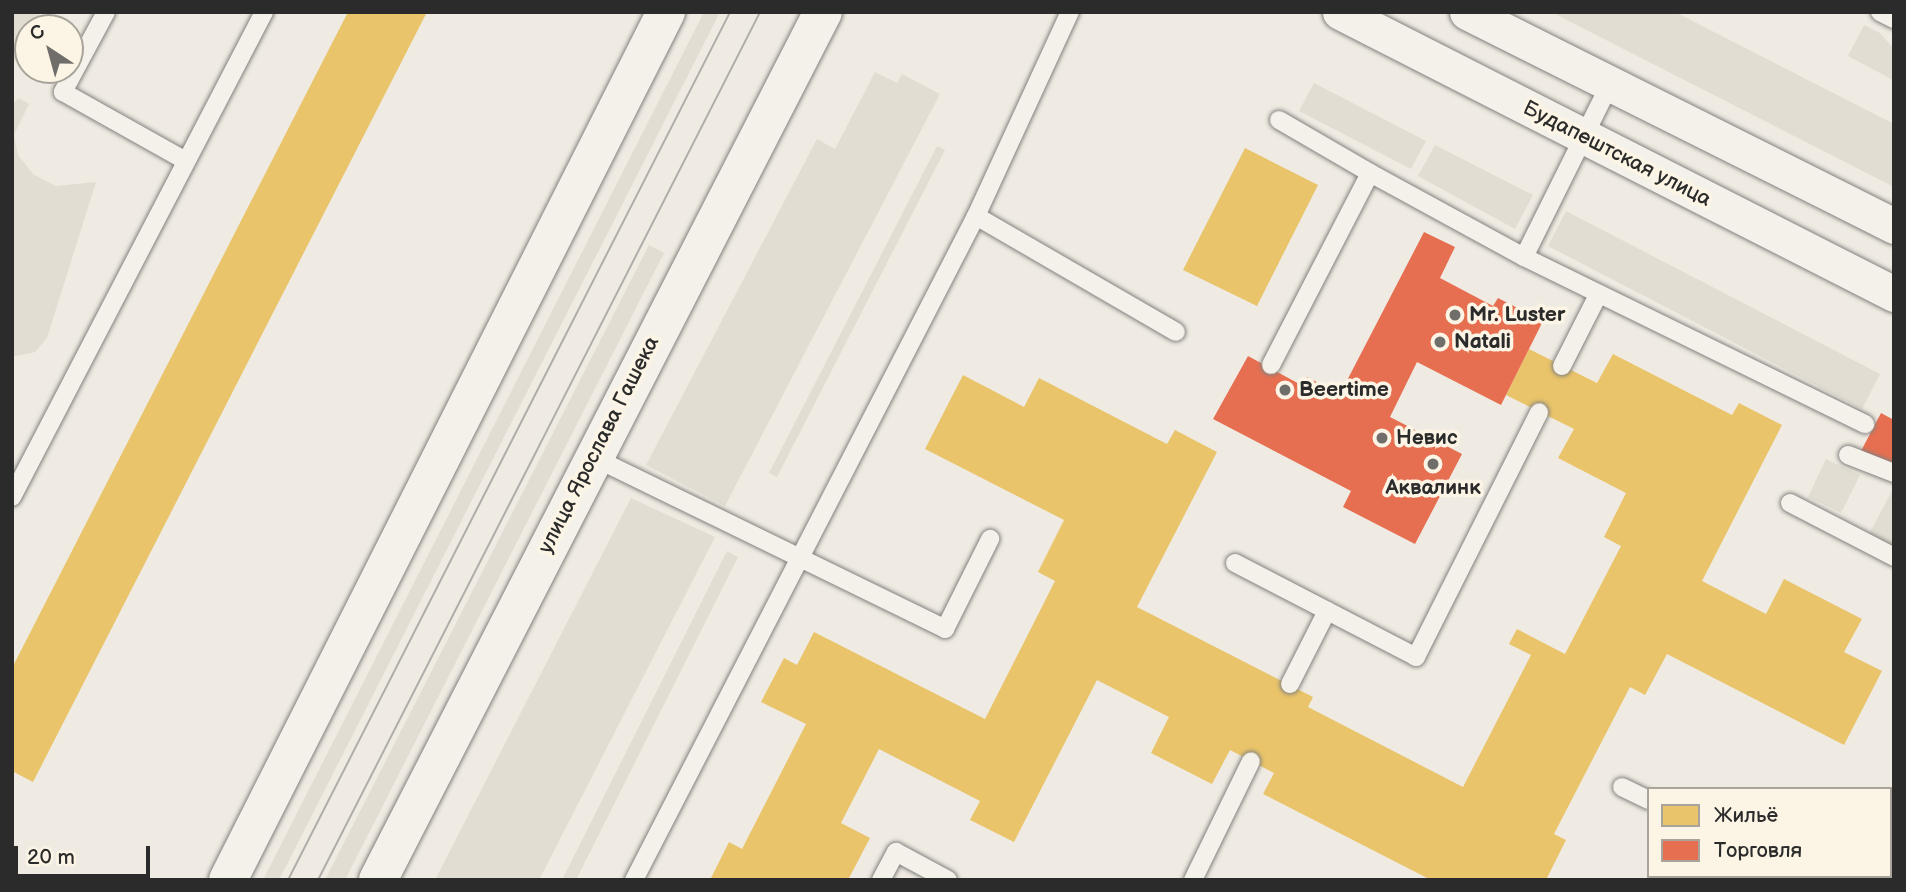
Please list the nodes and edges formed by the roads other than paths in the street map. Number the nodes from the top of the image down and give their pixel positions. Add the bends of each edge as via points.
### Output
1 (106, 12) edge
2 (264, 12) edge
3 (666, 12) edge
4 (823, 12) edge
5 (1070, 12) edge
6 (1340, 12) edge
7 (1467, 12) edge
8 (1880, 12) edge
9 (1894, 19) edge
10 (1609, 84) junction
11 (1279, 120) dead end
12 (1583, 137) junction
13 (184, 160) junction
14 (1370, 173) junction
15 (976, 216) junction
16 (1894, 226) edge
17 (1524, 257) junction
18 (1894, 294) edge
19 (1598, 295) junction
20 (1176, 332) dead end
21 (1270, 365) dead end
22 (1562, 366) dead end
23 (1539, 412) dead end
24 (1865, 424) dead end
25 (1848, 455) dead end
26 (593, 457) junction
27 (1894, 473) edge
28 (12, 497) edge
29 (1790, 503) dead end
30 (990, 540) dead end
31 (801, 557) junction
32 (1894, 557) edge
33 (1235, 563) dead end
34 (1327, 611) junction
35 (1290, 684) dead end
36 (1251, 761) dead end
37 (1622, 787) dead end
38 (1647, 799) edge
39 (229, 880) edge
40 (378, 880) edge
41 (634, 880) edge
42 (881, 880) edge
43 (948, 880) edge
44 (1193, 880) edge

1 - 13 lane via 63,92
2 - 13 lane
3 - 39 street
4 - 26 street, улица Ярослава Гашека
5 - 15 lane
6 - 12 street, Будапештская улица
7 - 10 street
8 - 9 lane
10 - 12 lane
10 - 16 street
11 - 14 lane
12 - 17 lane
12 - 18 street, Будапештская улица
13 - 28 lane via 82,368
14 - 17 lane
14 - 21 lane
15 - 20 lane
15 - 31 lane
17 - 19 lane
19 - 22 lane
19 - 24 lane
23 - 34 lane via 1416,657
25 - 27 lane
26 - 31 lane
26 - 40 street, улица Ярослава Гашека
29 - 32 lane
30 - 31 lane via 945,629
31 - 41 lane
33 - 34 lane
34 - 35 lane
36 - 44 lane
37 - 38 lane
42 - 43 lane via 895,852

